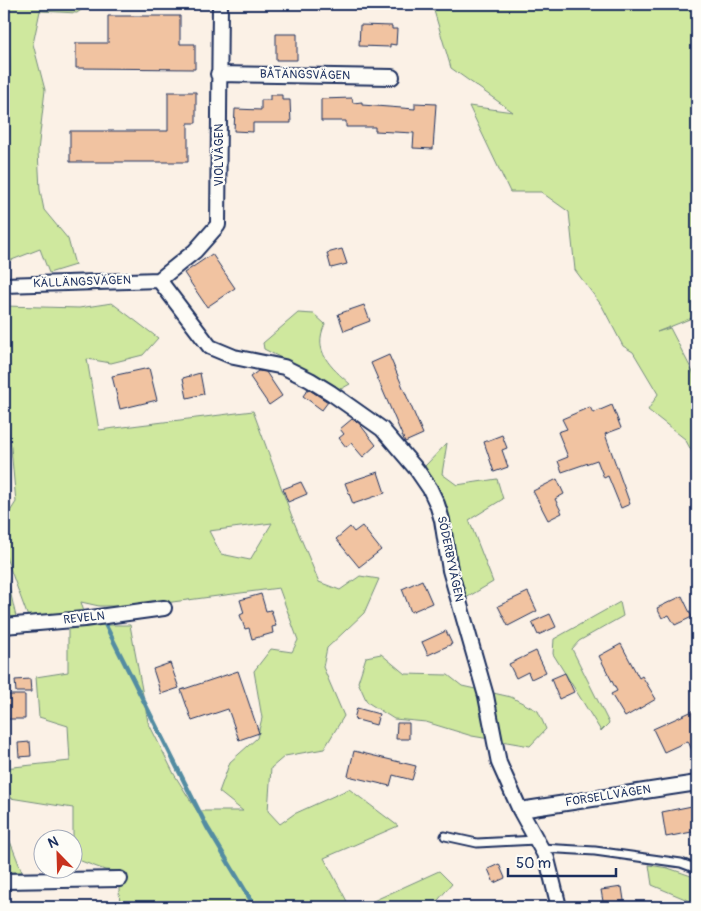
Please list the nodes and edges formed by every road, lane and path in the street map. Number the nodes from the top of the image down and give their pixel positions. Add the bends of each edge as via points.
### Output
1 (220, 4) edge
2 (218, 74) junction
3 (392, 77) dead end
4 (159, 280) junction
5 (4, 285) edge
6 (164, 608) dead end
7 (4, 626) edge
8 (697, 783) edge
9 (520, 810) junction
10 (445, 836) dead end
11 (538, 844) junction
12 (697, 869) edge
13 (120, 879) dead end
14 (4, 881) edge
15 (559, 907) edge

1 - 2 street, VIOLVÄGEN
2 - 3 street, BÅTÄNGSVÄGEN
2 - 4 street, VIOLVÄGEN via 218,225 195,251
4 - 5 street, KÄLLÄNGSVÄGEN
4 - 9 street, SÖDERBYVÄGEN via 210,347 234,357 284,367 310,380 382,430 417,470 437,504 442,520 450,570 486,696 499,763
6 - 7 street, REVELN
8 - 9 street, FORSELLVÄGEN
9 - 11 street, SÖDERBYVÄGEN
10 - 11 lane via 477,843
11 - 12 lane via 681,863
11 - 15 street, SÖDERBYVÄGEN via 547,859
13 - 14 street

